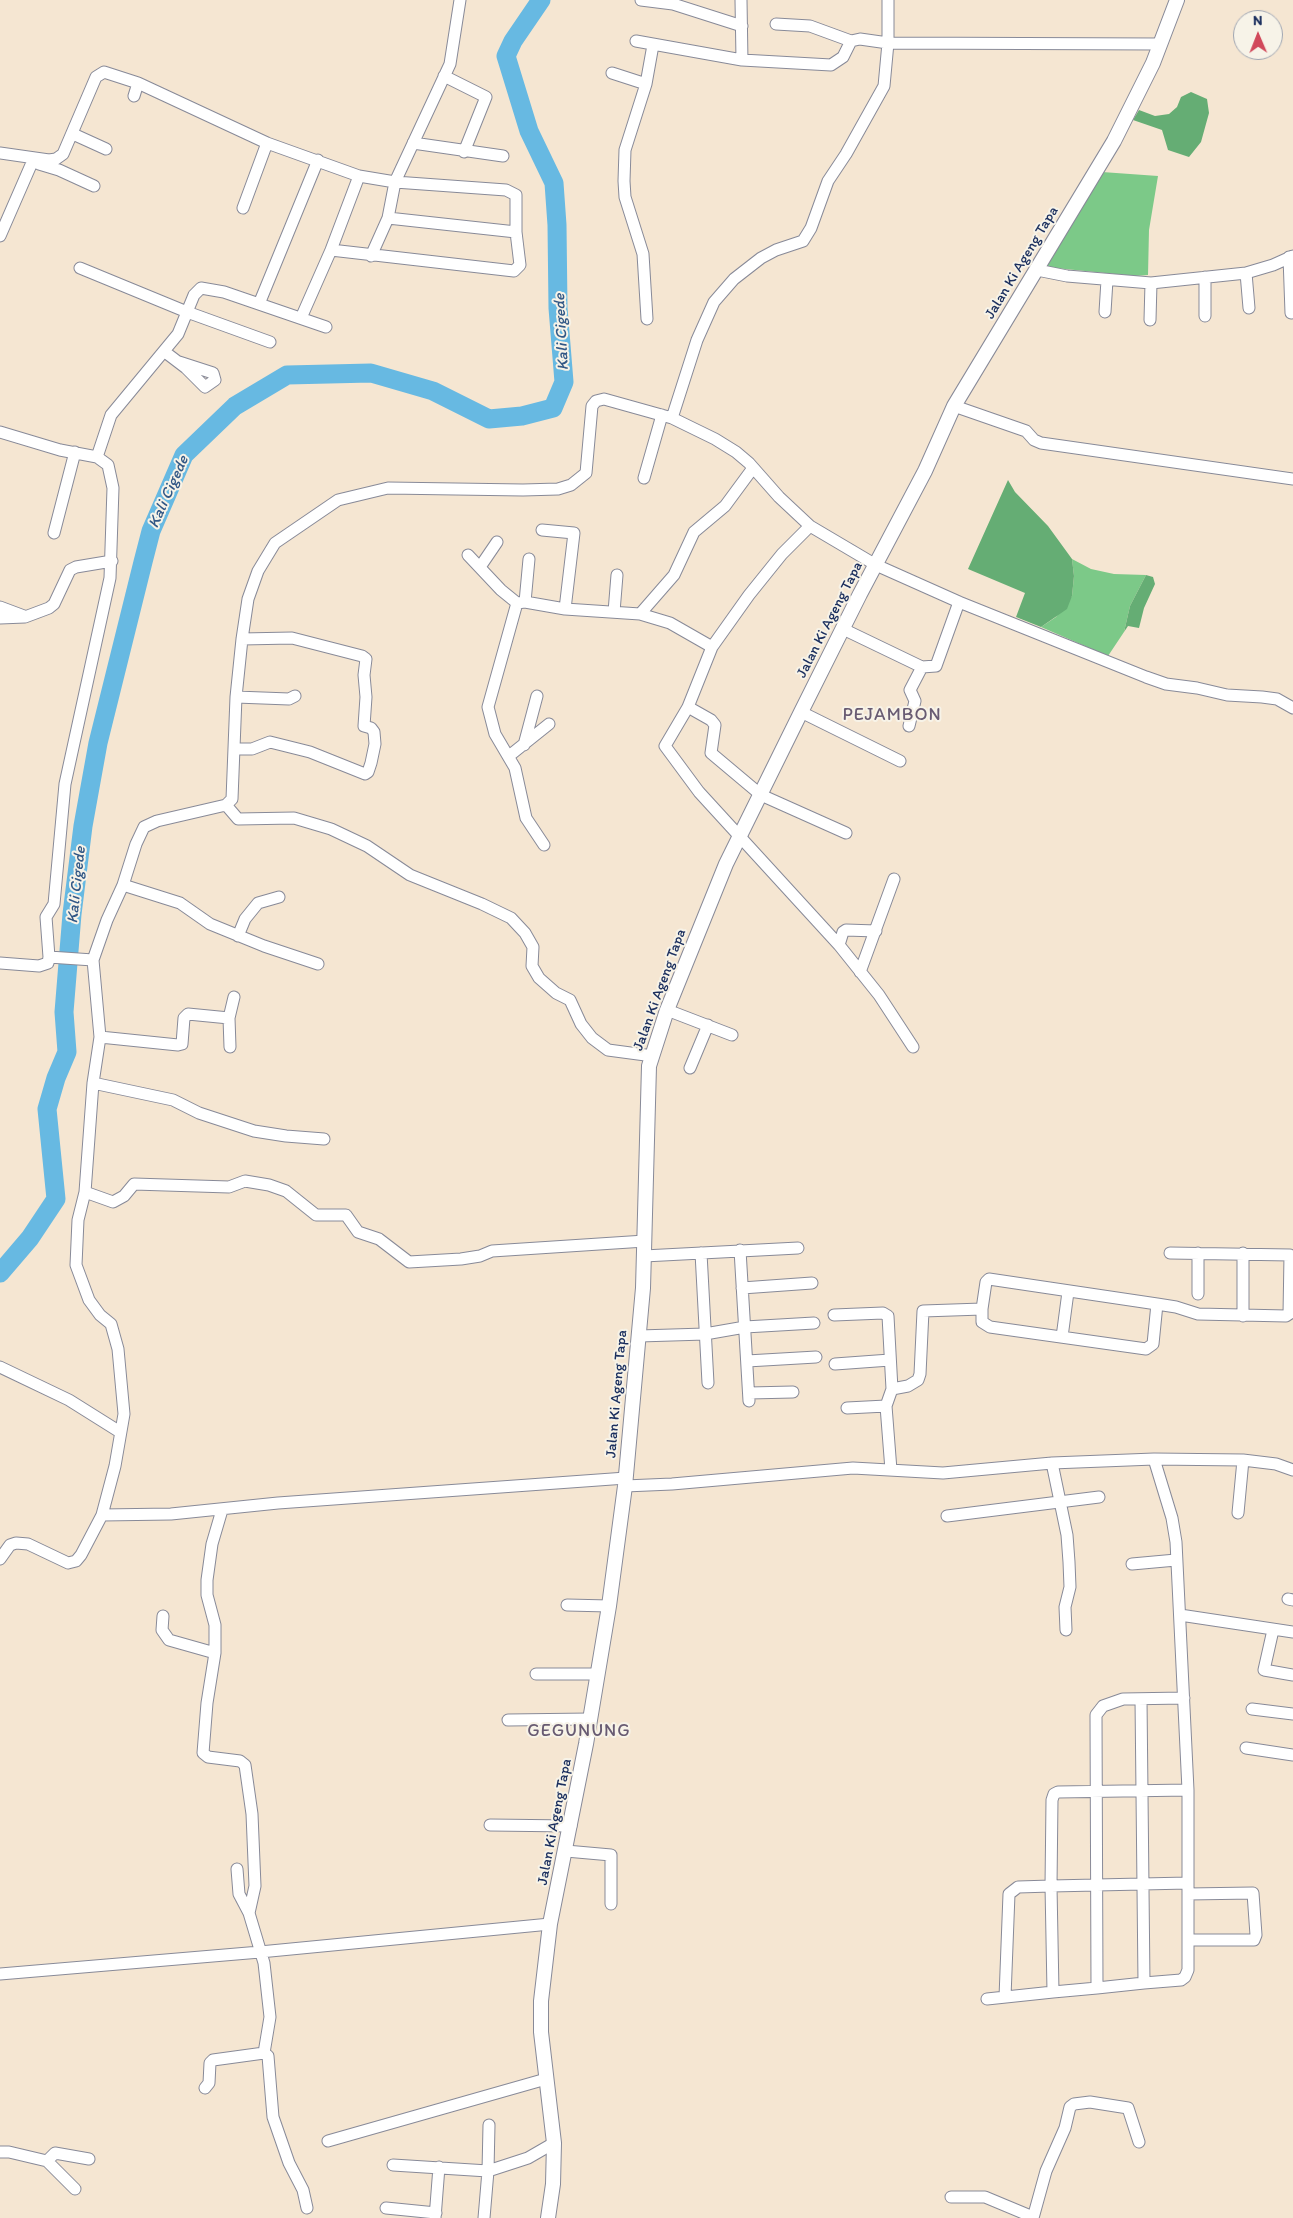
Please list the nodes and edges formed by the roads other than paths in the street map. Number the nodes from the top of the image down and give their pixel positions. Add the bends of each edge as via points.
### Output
1 (460, 0) edge
2 (641, 0) edge
3 (741, 0) edge
4 (888, 0) edge
5 (1177, 0) edge
6 (776, 24) dead end
7 (742, 26) junction
8 (636, 41) dead end
9 (851, 41) junction
10 (888, 43) junction
11 (1159, 44) junction
12 (653, 45) junction
13 (742, 60) junction
14 (612, 73) dead end
15 (444, 76) junction
16 (138, 83) junction
17 (646, 84) junction
18 (134, 96) dead end
19 (72, 134) junction
20 (267, 143) junction
21 (413, 143) junction
22 (106, 149) dead end
23 (464, 152) junction
24 (0, 153) edge
25 (503, 156) dead end
26 (33, 160) junction
27 (318, 160) junction
28 (359, 176) junction
29 (395, 182) junction
30 (94, 186) dead end
31 (243, 208) dead end
32 (388, 218) junction
33 (516, 232) junction
34 (0, 236) edge
35 (331, 250) junction
36 (371, 256) junction
37 (1291, 257) edge
38 (80, 268) dead end
39 (1037, 270) junction
40 (1246, 273) junction
41 (1205, 277) junction
42 (1107, 280) junction
43 (1150, 283) junction
44 (259, 304) junction
45 (1249, 308) dead end
46 (187, 312) junction
47 (1104, 312) dead end
48 (1291, 313) dead end
49 (1205, 316) dead end
50 (301, 318) junction
51 (647, 319) dead end
52 (1150, 320) dead end
53 (326, 327) dead end
54 (270, 342) dead end
55 (165, 352) junction
56 (179, 362) dead end
57 (954, 406) junction
58 (667, 417) junction
59 (0, 432) edge
60 (75, 452) junction
61 (97, 457) junction
62 (753, 468) junction
63 (644, 478) dead end
64 (1293, 479) edge
65 (810, 526) junction
66 (542, 530) dead end
67 (54, 533) dead end
68 (497, 542) dead end
69 (468, 555) dead end
70 (529, 559) dead end
71 (112, 561) junction
72 (876, 565) junction
73 (480, 567) junction
74 (617, 575) dead end
75 (521, 602) junction
76 (959, 602) junction
77 (0, 607) edge
78 (566, 609) junction
79 (614, 612) junction
80 (640, 614) junction
81 (26, 617) junction
82 (0, 618) edge
83 (843, 629) junction
84 (242, 639) junction
85 (712, 647) junction
86 (922, 667) junction
87 (295, 696) dead end
88 (537, 696) dead end
89 (236, 697) junction
90 (688, 707) junction
91 (1293, 708) edge
92 (802, 712) junction
93 (550, 724) dead end
94 (909, 726) dead end
95 (524, 746) junction
96 (236, 749) junction
97 (509, 756) junction
98 (900, 761) dead end
99 (761, 795) junction
100 (226, 806) junction
101 (846, 833) dead end
102 (740, 837) junction
103 (544, 845) dead end
104 (894, 880) dead end
105 (122, 885) junction
106 (279, 897) dead end
107 (876, 931) junction
108 (238, 936) junction
109 (839, 945) junction
110 (54, 958) junction
111 (90, 960) junction
112 (0, 963) edge
113 (318, 964) dead end
114 (860, 972) junction
115 (234, 997) dead end
116 (667, 1010) junction
117 (229, 1018) junction
118 (708, 1025) junction
119 (732, 1035) dead end
120 (100, 1037) junction
121 (230, 1047) dead end
122 (913, 1047) dead end
123 (652, 1056) junction
124 (690, 1068) dead end
125 (93, 1083) junction
126 (324, 1139) dead end
127 (85, 1192) junction
128 (645, 1240) junction
129 (798, 1248) dead end
130 (740, 1250) junction
131 (701, 1252) junction
132 (1170, 1253) dead end
133 (1198, 1253) junction
134 (1243, 1253) junction
135 (1292, 1255) edge
136 (644, 1256) junction
137 (812, 1283) dead end
138 (742, 1288) junction
139 (1068, 1292) junction
140 (1198, 1294) dead end
141 (1157, 1304) junction
142 (982, 1309) junction
143 (834, 1315) dead end
144 (1243, 1316) junction
145 (814, 1322) dead end
146 (745, 1327) junction
147 (705, 1334) junction
148 (639, 1336) junction
149 (1062, 1337) junction
150 (816, 1357) dead end
151 (890, 1360) junction
152 (746, 1361) junction
153 (835, 1364) dead end
154 (0, 1367) edge
155 (708, 1383) dead end
156 (892, 1390) junction
157 (793, 1392) dead end
158 (886, 1406) junction
159 (847, 1408) dead end
160 (120, 1432) junction
161 (1154, 1459) junction
162 (1243, 1460) junction
163 (1052, 1463) junction
164 (891, 1470) junction
165 (1293, 1470) edge
166 (626, 1482) junction
167 (1099, 1497) dead end
168 (1058, 1501) junction
169 (222, 1510) junction
170 (1238, 1514) dead end
171 (102, 1515) junction
172 (947, 1516) dead end
173 (0, 1539) edge
174 (10, 1545) junction
175 (0, 1559) edge
176 (1176, 1560) junction
177 (1132, 1564) dead end
178 (567, 1605) dead end
179 (609, 1606) junction
180 (1180, 1615) junction
181 (163, 1616) dead end
182 (1066, 1630) dead end
183 (1273, 1630) junction
184 (1293, 1632) edge
185 (215, 1653) junction
186 (536, 1674) dead end
187 (597, 1674) junction
188 (1293, 1675) edge
189 (1184, 1698) junction
190 (1141, 1699) junction
191 (1252, 1708) dead end
192 (1293, 1714) edge
193 (590, 1719) junction
194 (508, 1720) dead end
195 (1246, 1748) dead end
196 (1293, 1755) edge
197 (1188, 1790) junction
198 (1143, 1791) junction
199 (1096, 1792) junction
200 (490, 1825) dead end
201 (571, 1826) junction
202 (566, 1851) junction
203 (238, 1869) dead end
204 (1143, 1885) junction
205 (1051, 1886) junction
206 (1097, 1886) junction
207 (1188, 1888) junction
208 (611, 1904) dead end
209 (248, 1912) junction
210 (550, 1924) junction
211 (1189, 1940) junction
212 (260, 1952) junction
213 (0, 1974) edge
214 (1144, 1983) junction
215 (1097, 1988) junction
216 (1053, 1992) junction
217 (1005, 1997) junction
218 (987, 1999) dead end
219 (264, 2054) junction
220 (546, 2078) junction
221 (205, 2088) dead end
222 (490, 2125) dead end
223 (328, 2141) dead end
224 (1139, 2142) dead end
225 (554, 2144) junction
226 (0, 2152) edge
227 (90, 2159) dead end
228 (47, 2161) junction
229 (393, 2164) dead end
230 (440, 2167) junction
231 (488, 2171) junction
232 (75, 2189) dead end
233 (951, 2197) dead end
234 (307, 2208) dead end
235 (386, 2208) dead end
236 (436, 2216) edge
237 (1033, 2217) edge
238 (484, 2218) edge
239 (548, 2218) edge

1 - 15 street via 450,64
2 - 7 street via 673,4
3 - 7 street
4 - 10 street
5 - 11 street, Jalan Ki Ageng Tapa
6 - 9 street via 810,26
7 - 13 street
8 - 12 street
9 - 10 street via 860,38
9 - 13 street via 843,57 831,65
10 - 11 street
10 - 58 street via 884,86 828,181 807,236 803,241 761,258 734,278 714,302
11 - 39 street, Jalan Ki Ageng Tapa via 1114,141
12 - 13 street
12 - 17 street
14 - 17 street
15 - 21 street
15 - 23 street via 486,97
16 - 18 street
16 - 19 street via 110,73 99,74
16 - 20 street
17 - 51 street via 625,150 624,182 625,197 643,254
19 - 22 street
19 - 26 street via 63,154 56,159
20 - 27 street
20 - 31 street
21 - 23 street
21 - 29 street
23 - 25 street
24 - 26 street
26 - 30 street
26 - 34 street
27 - 28 street
27 - 44 street
28 - 29 street
28 - 35 street
29 - 32 street
29 - 33 street via 514,193
32 - 33 street
32 - 36 street
33 - 36 street via 520,265 514,271
35 - 36 street
35 - 50 street
37 - 40 street
37 - 48 street
38 - 46 street
39 - 42 street
39 - 57 street, Jalan Ki Ageng Tapa
40 - 41 street
40 - 45 street
41 - 43 street
41 - 49 street
42 - 43 street
42 - 47 street
43 - 52 street
44 - 46 street via 205,287 198,290
44 - 50 street
46 - 54 street
46 - 55 street via 178,334
50 - 53 street
55 - 56 street
55 - 61 street via 111,415
57 - 64 street via 1026,431 1041,443
57 - 72 street, Jalan Ki Ageng Tapa via 925,471
58 - 62 street via 715,439
58 - 63 street
58 - 84 street via 604,399 596,401 592,406 586,473 571,485 558,489 388,488 338,500 275,543 258,571 248,599
59 - 60 street
60 - 61 street
60 - 67 street
61 - 71 street via 108,465 113,488
62 - 65 street
62 - 80 street via 724,506 694,532 674,574
65 - 72 street
65 - 85 street via 782,554
66 - 78 street via 574,533
68 - 73 street
69 - 73 street
70 - 75 street
71 - 81 street via 70,570 54,604
71 - 110 street via 65,784 54,904 46,917
72 - 76 street
72 - 83 street, Jalan Ki Ageng Tapa
73 - 75 street
74 - 79 street
75 - 78 street
75 - 97 street via 489,702 495,734
76 - 86 street via 936,666
76 - 91 street via 1166,684 1238,697 1277,699
77 - 81 street
78 - 79 street
79 - 80 street
80 - 85 street via 670,623
81 - 82 street
83 - 86 street
83 - 92 street, Jalan Ki Ageng Tapa
84 - 89 street
84 - 96 street via 292,638 352,652 366,659 364,726 374,732 375,744 365,774 310,752 270,742 252,749
85 - 90 street
86 - 94 street via 910,690 915,701
87 - 89 street via 289,700
88 - 95 street
89 - 96 street
90 - 99 street via 715,725 711,753
90 - 102 street via 665,746 699,792
92 - 98 street
92 - 99 street, Jalan Ki Ageng Tapa
93 - 95 street
95 - 97 street
96 - 100 street via 232,799
97 - 103 street via 518,777 526,818
99 - 101 street
99 - 102 street, Jalan Ki Ageng Tapa
100 - 105 street via 157,821 144,827
100 - 123 street via 238,819 294,818 331,829 367,846 410,875 510,918 533,947 532,966 539,978 570,1000 581,1024 592,1038 608,1050
102 - 109 street
102 - 116 street, Jalan Ki Ageng Tapa
104 - 107 street
105 - 108 street via 180,903 210,924
105 - 111 street
106 - 108 street via 258,903 245,919
107 - 109 street via 846,930
107 - 114 street
108 - 113 street
109 - 114 street
110 - 111 street
110 - 112 street via 39,966
111 - 120 street
114 - 122 street
115 - 117 street
116 - 118 street
116 - 123 street, Jalan Ki Ageng Tapa
117 - 120 street via 188,1014 184,1018 182,1044 178,1045
117 - 121 street
118 - 119 street
118 - 124 street
120 - 125 street
123 - 128 street, Jalan Ki Ageng Tapa via 647,1098
125 - 126 street via 173,1100 198,1113 254,1131
125 - 127 street
127 - 128 street via 113,1202 124,1196 134,1184 229,1187 245,1181 269,1184 316,1214 346,1215 358,1232 379,1239 409,1262 460,1259 492,1251
127 - 160 street via 78,1220 76,1265 89,1300 111,1324 118,1349 124,1414
128 - 136 street, Jalan Ki Ageng Tapa
129 - 130 street
130 - 131 street
130 - 138 street
131 - 136 street
131 - 147 street
132 - 133 street
133 - 134 street
133 - 140 street
134 - 135 street
134 - 144 street
135 - 144 street via 1289,1314
136 - 148 street, Jalan Ki Ageng Tapa
137 - 138 street
138 - 146 street
139 - 141 street
139 - 142 street via 989,1279
139 - 149 street
141 - 144 street via 1198,1314
141 - 149 street via 1150,1348
142 - 149 street via 982,1322 990,1327
142 - 156 street via 923,1311 918,1380
143 - 151 street via 886,1313
145 - 146 street
146 - 147 street
146 - 152 street
147 - 148 street
147 - 155 street
148 - 166 street, Jalan Ki Ageng Tapa
150 - 152 street
151 - 153 street
151 - 156 street
152 - 157 street via 749,1397
154 - 160 street via 70,1400
156 - 158 street
158 - 159 street
158 - 164 street
160 - 171 street
161 - 162 street
161 - 163 street
161 - 176 street via 1172,1518
162 - 165 street via 1276,1464
162 - 170 street
163 - 164 street via 943,1473
163 - 168 street
164 - 166 street via 853,1468 681,1483
166 - 169 street via 278,1503
166 - 179 street, Jalan Ki Ageng Tapa
167 - 168 street
168 - 172 street
168 - 182 street via 1067,1535 1069,1562
169 - 171 street
169 - 185 street via 212,1544 207,1580 207,1595 215,1625
171 - 174 street via 81,1555 72,1563 28,1544
173 - 174 street
174 - 175 street
176 - 177 street
176 - 180 street
178 - 179 street
179 - 187 street, Jalan Ki Ageng Tapa
180 - 183 street
180 - 189 street
181 - 185 street via 162,1630 169,1640
183 - 184 street
183 - 188 street via 1264,1670
185 - 209 street via 203,1753 245,1765 252,1814 255,1886
186 - 187 street
187 - 193 street, Jalan Ki Ageng Tapa
189 - 190 street
189 - 197 street
190 - 198 street
190 - 199 street via 1113,1702 1103,1706 1096,1715
191 - 192 street
193 - 194 street
193 - 201 street, Jalan Ki Ageng Tapa
195 - 196 street
197 - 198 street
197 - 207 street
198 - 199 street
198 - 204 street
199 - 205 street via 1054,1794
199 - 206 street
200 - 201 street
201 - 202 street, Jalan Ki Ageng Tapa
202 - 208 street via 611,1855
202 - 210 street, Jalan Ki Ageng Tapa
203 - 209 street via 240,1894
204 - 206 street
204 - 207 street
204 - 214 street
205 - 206 street
205 - 216 street
205 - 217 street via 1018,1887 1009,1894
206 - 215 street
207 - 211 street
207 - 211 street via 1253,1893 1256,1935 1254,1940
209 - 212 street
210 - 212 street
210 - 220 street, Jalan Ki Ageng Tapa via 540,2018
211 - 214 street via 1185,1977
212 - 213 street
212 - 219 street via 270,2010
214 - 215 street
215 - 216 street
216 - 217 street
217 - 218 street
219 - 221 street via 213,2060
219 - 234 street via 268,2056 273,2117 289,2163 303,2190
220 - 223 street
220 - 225 street, Jalan Ki Ageng Tapa
222 - 231 street
224 - 237 street via 1128,2108 1090,2102 1074,2104 1070,2107 1065,2128 1046,2171
225 - 231 street via 528,2158
225 - 239 street, Jalan Ki Ageng Tapa
226 - 228 street
227 - 228 street via 55,2152
228 - 232 street
229 - 230 street
230 - 231 street
230 - 236 street
231 - 238 street
233 - 237 street via 985,2196
235 - 236 street

